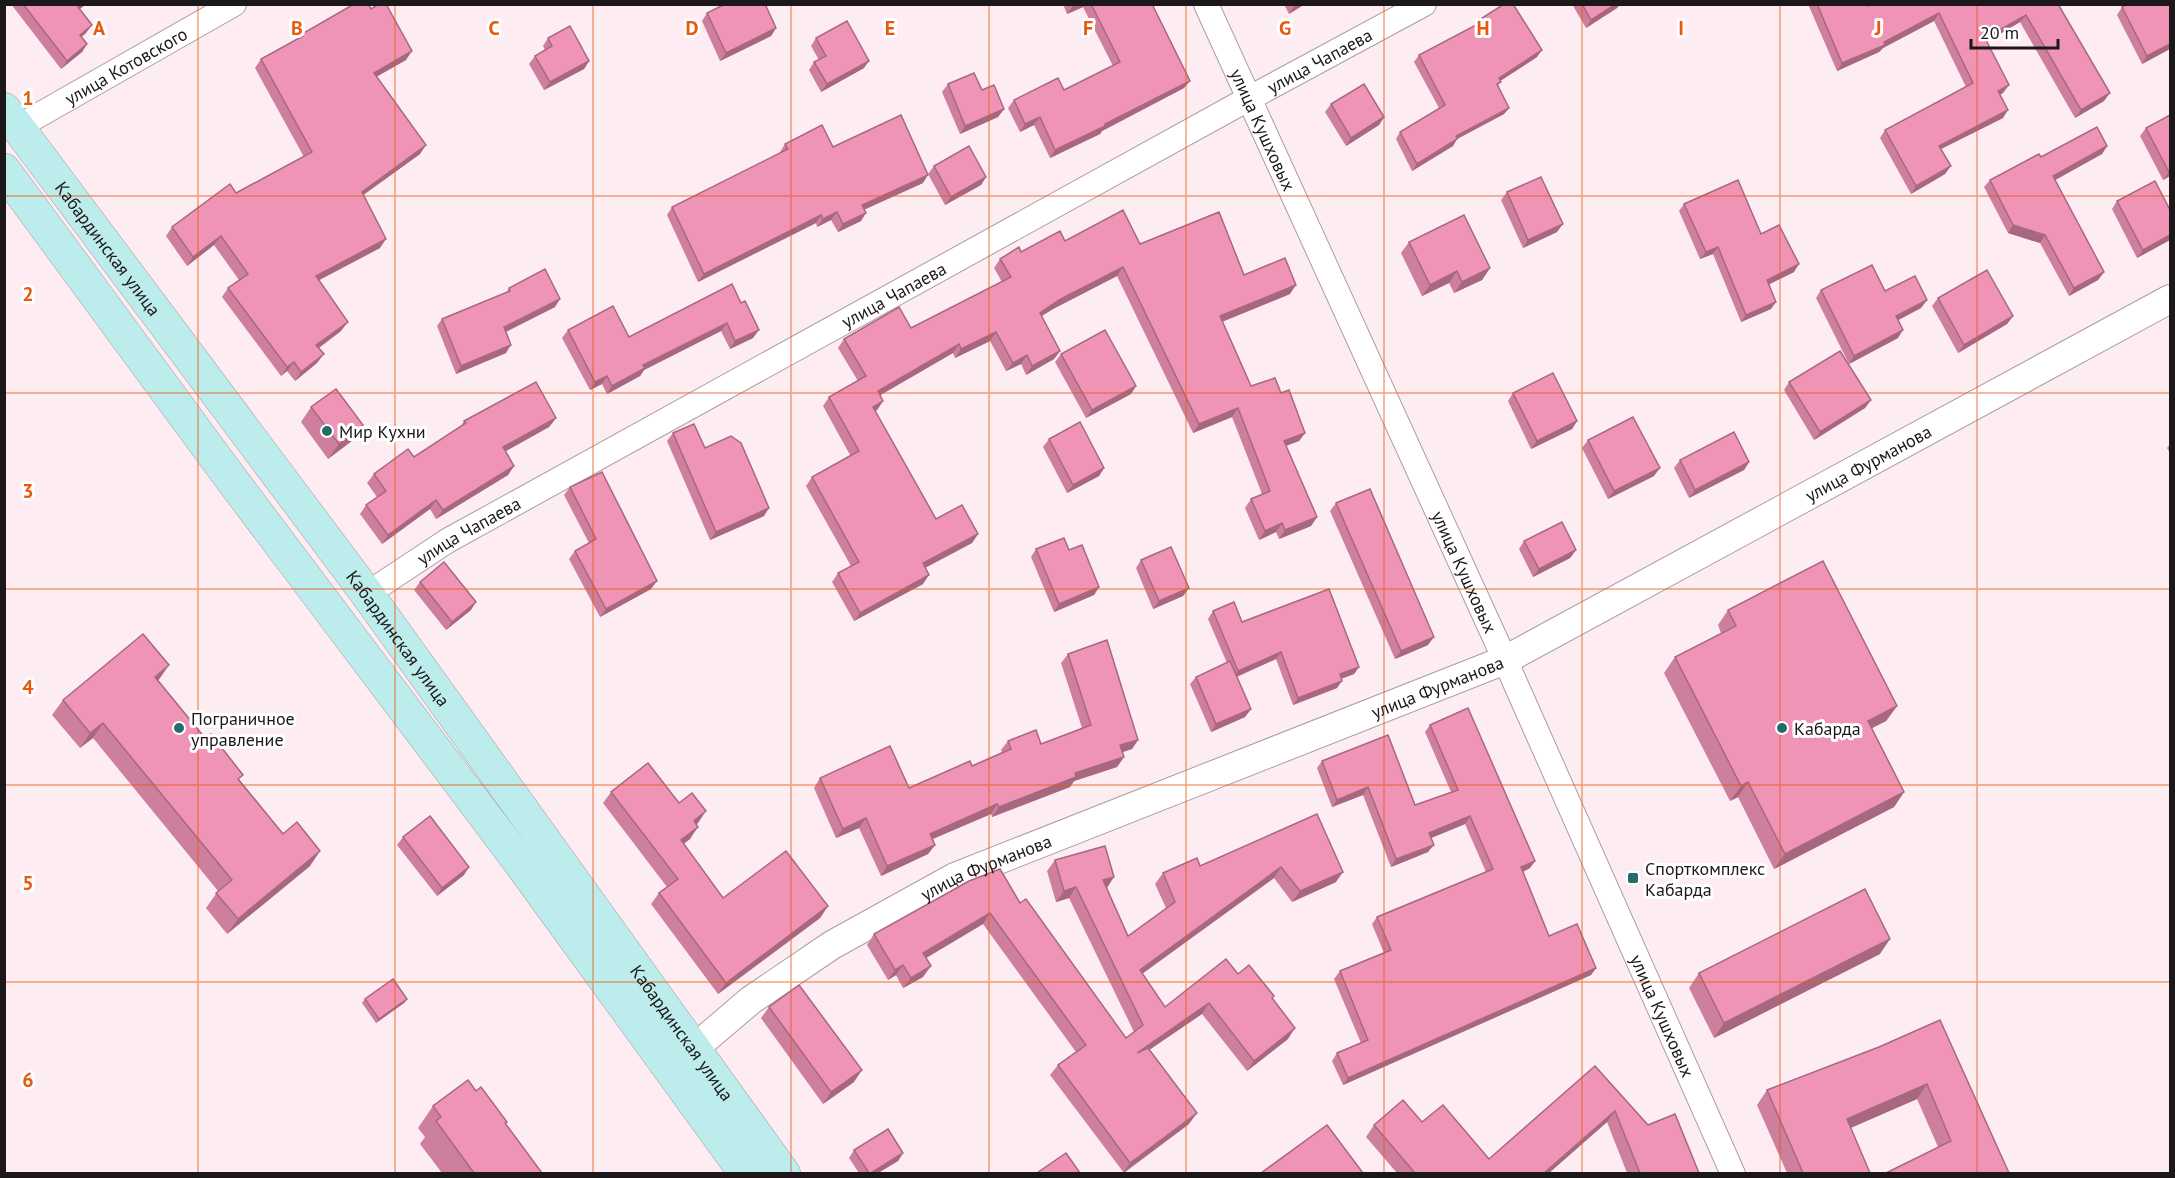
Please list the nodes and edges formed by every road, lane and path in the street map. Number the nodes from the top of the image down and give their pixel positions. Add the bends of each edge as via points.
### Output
1 (234, 4) edge
2 (1206, 4) edge
3 (1424, 4) edge
4 (1248, 99) junction
5 (11, 118) edge
6 (4, 170) edge
7 (2170, 299) edge
8 (367, 594) junction
9 (1505, 660) junction
10 (682, 1059) junction
11 (746, 1173) edge
12 (784, 1173) edge
13 (1733, 1173) edge

1 - 5 street, улица Котовского
2 - 4 street, улица Кушховых
3 - 4 street, улица Чапаева
4 - 8 street, улица Чапаева via 447,541
4 - 9 street, улица Кушховых
5 - 8 main road, Кабардинская улица
6 - 10 main road, Кабардинская улица via 518,860
7 - 9 street, улица Фурманова
8 - 10 main road, Кабардинская улица
9 - 10 street, улица Фурманова via 955,877 832,945 751,1000
9 - 13 street, улица Кушховых
10 - 11 main road, Кабардинская улица
10 - 12 main road, Кабардинская улица

